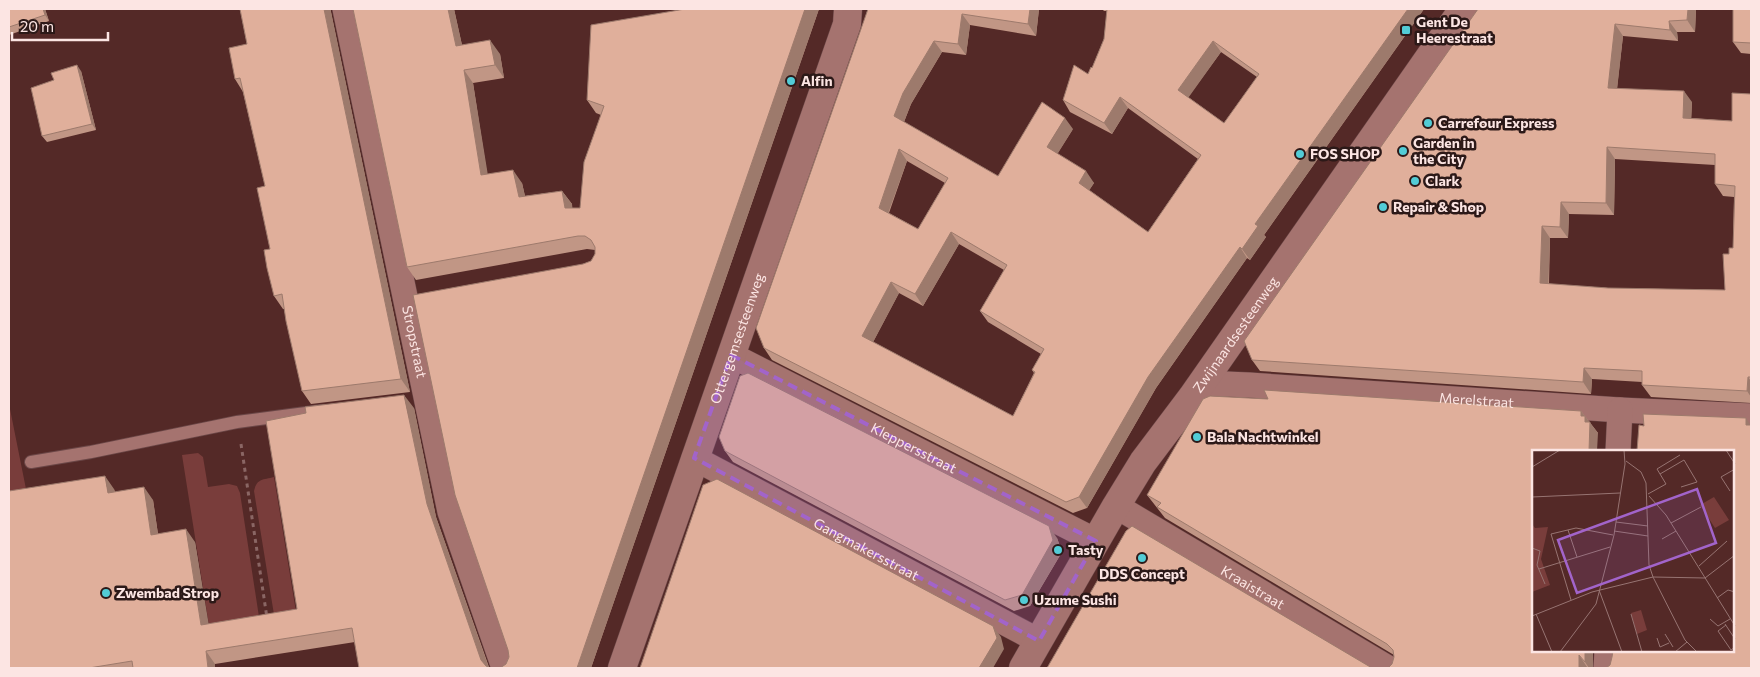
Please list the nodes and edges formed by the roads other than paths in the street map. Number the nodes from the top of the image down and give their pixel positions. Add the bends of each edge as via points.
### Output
1 (345, 9) edge
2 (848, 9) edge
3 (1464, 9) edge
4 (731, 355) junction
5 (1202, 383) junction
6 (332, 410) edge
7 (1620, 410) junction
8 (1751, 416) edge
9 (1618, 450) edge
10 (694, 458) junction
11 (31, 462) dead end
12 (1116, 506) junction
13 (1096, 541) junction
14 (1039, 641) junction
15 (1607, 652) edge
16 (504, 668) edge
17 (622, 668) edge
18 (1023, 668) edge
19 (1388, 668) edge
20 (1606, 668) edge

1 - 16 street, Stropstraat via 415,296 422,399 450,512
2 - 4 street, Ottergemsesteenweg via 847,24
3 - 5 street, Zwijnaardsesteenweg
4 - 10 street, Ottergemsesteenweg
4 - 13 street, Kleppersstraat
5 - 7 street, Merelstraat
5 - 12 street, Zwijnaardsesteenweg via 1143,462
6 - 11 lane via 237,422
7 - 8 street, Merelstraat
7 - 9 street
10 - 14 street, Gangmakersstraat
10 - 17 street, Ottergemsesteenweg
12 - 13 street, Zwijnaardsesteenweg
12 - 19 street, Kraaistraat
13 - 14 street, Zwijnaardsesteenweg
14 - 18 street, Zwijnaardsesteenweg
15 - 20 street

